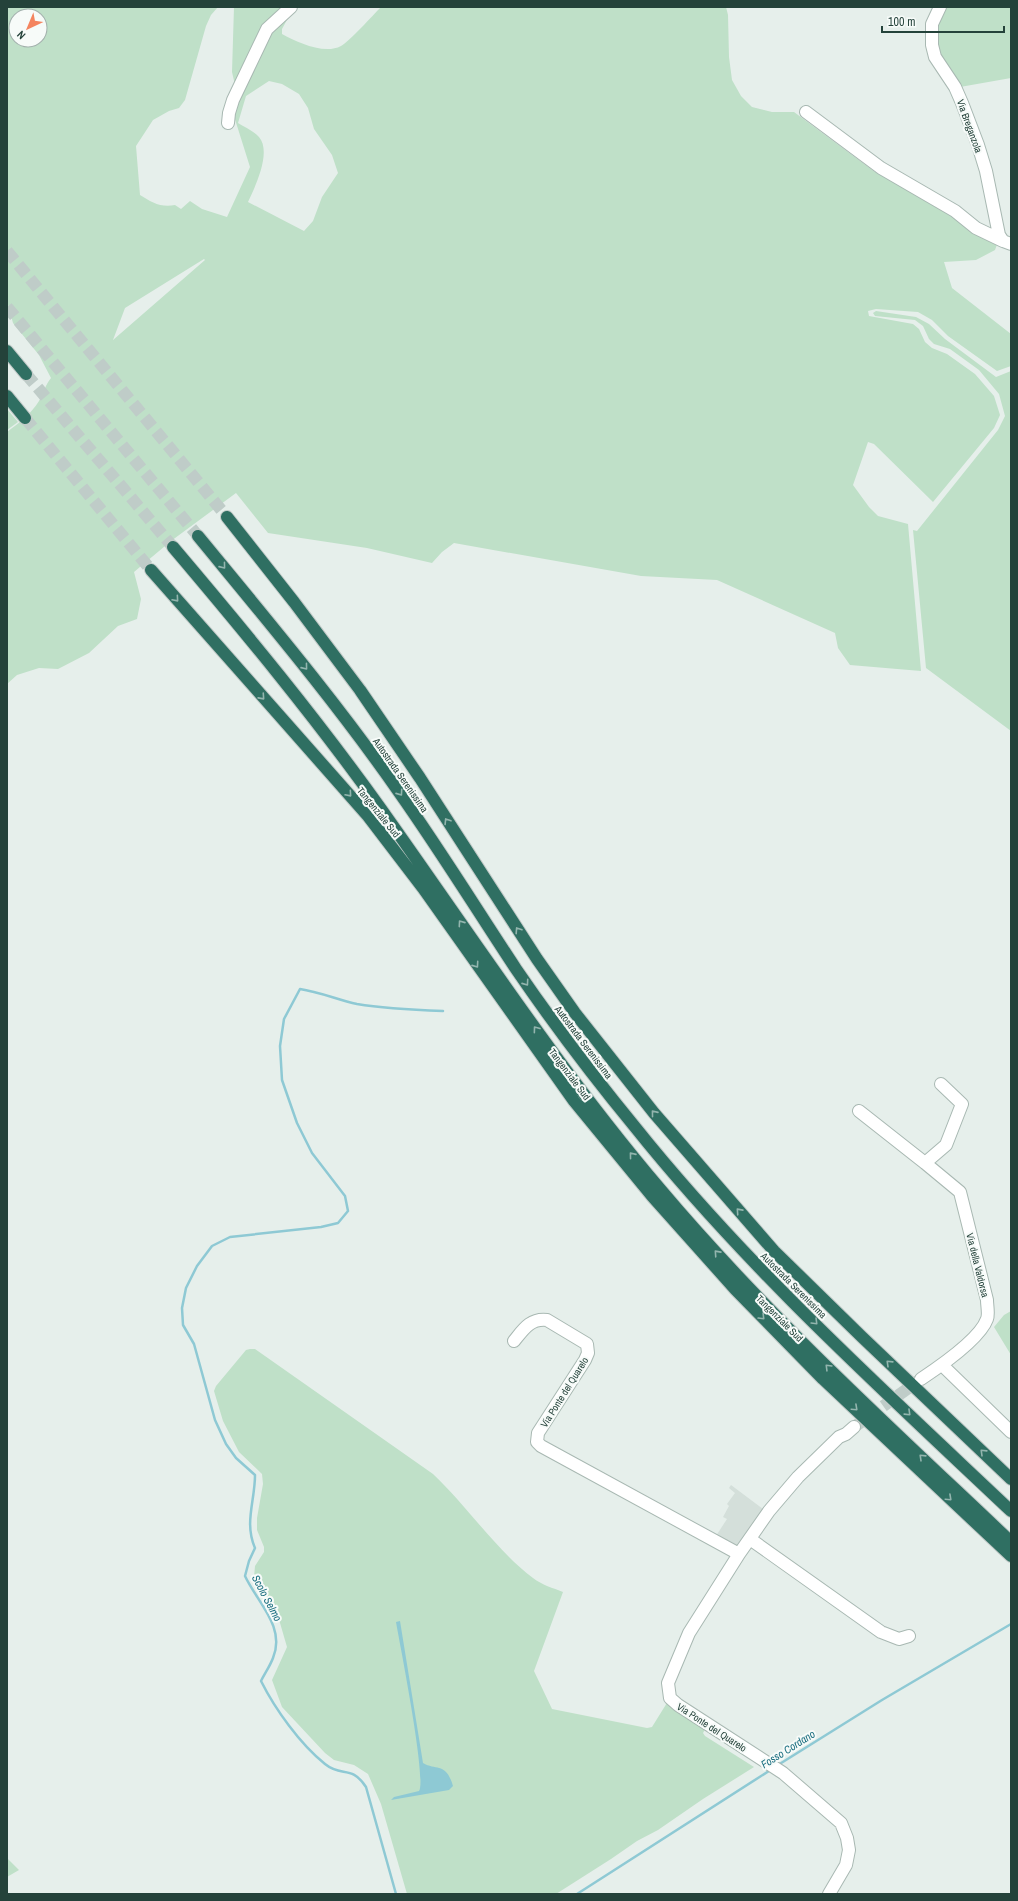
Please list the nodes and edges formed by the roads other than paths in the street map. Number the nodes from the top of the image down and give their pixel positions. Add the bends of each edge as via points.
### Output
1 (291, 7) edge
2 (940, 7) edge
3 (806, 112) dead end
4 (228, 123) dead end
5 (1007, 243) edge
6 (7, 351) edge
7 (26, 374) tunnel mouth
8 (7, 396) edge
9 (26, 418) tunnel mouth
10 (227, 517) tunnel mouth
11 (198, 536) tunnel mouth
12 (172, 547) tunnel mouth
13 (151, 570) tunnel mouth
14 (941, 1084) dead end
15 (859, 1111) dead end
16 (925, 1163) junction
17 (514, 1342) dead end
18 (942, 1365) junction
19 (921, 1379) tunnel mouth
20 (854, 1427) tunnel mouth
21 (1011, 1432) edge
22 (1011, 1479) edge
23 (1011, 1511) edge
24 (750, 1539) junction
25 (1011, 1542) edge
26 (739, 1554) junction
27 (1011, 1556) edge
28 (909, 1636) dead end
29 (829, 1894) edge

1 - 4 street via 267,29 229,112
2 - 5 street, Via Breganzola via 932,24 931,34 935,57 962,103 986,171 999,234
3 - 5 street via 881,168 956,210 976,228
6 - 7 highway
8 - 9 highway
22 -> 10 highway, Autostrada Serenissima via 774,1251 654,1114 575,1013 537,959 360,690
11 -> 23 highway, Autostrada Serenissima via 338,708 400,793 556,1026 675,1176 757,1265
25 -> 12 highway, Tangenziale Sud via 798,1338 743,1282 660,1189 583,1094 327,735
13 -> 27 highway, Tangenziale Sud via 368,816 574,1101 652,1196 735,1289 818,1373
14 - 16 street via 962,1104 946,1145
15 - 16 street, Via della Valdorsa
16 - 18 street, Via della Valdorsa via 960,1192 987,1300 988,1317 982,1330
17 - 26 street, Via Ponte del Quarelo via 531,1323 541,1319 587,1344 588,1353 585,1360 538,1433 538,1442 541,1446
18 - 19 street
18 - 21 street
20 - 24 street, Via Ponte del Quarelo via 839,1437 798,1477 769,1510
24 - 26 street, Via Ponte del Quarelo
24 - 28 street via 881,1632 899,1639
26 - 29 street, Via Ponte del Quarelo via 689,1633 676,1660 668,1683 670,1698 783,1773 842,1823 849,1850 846,1865

